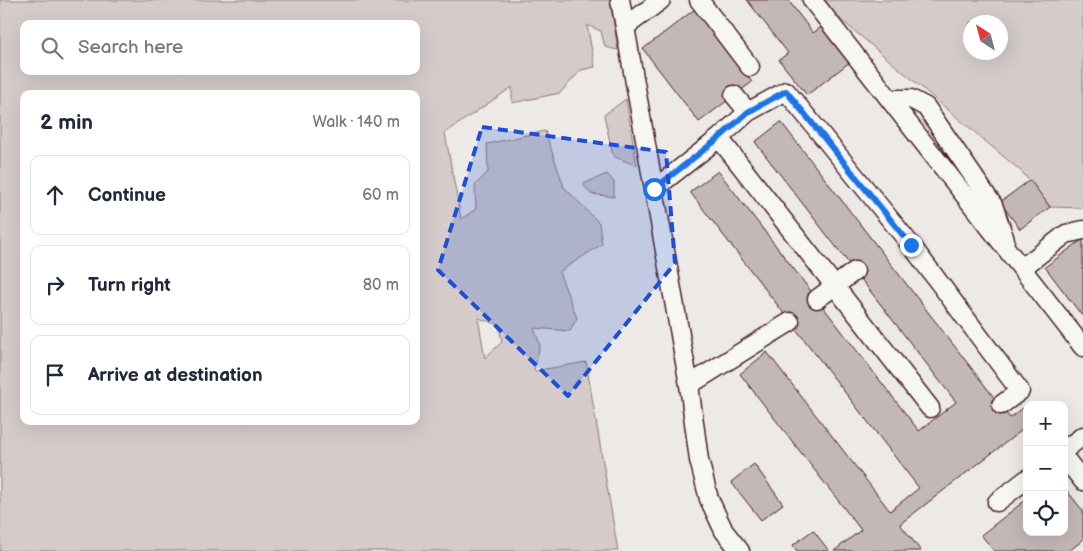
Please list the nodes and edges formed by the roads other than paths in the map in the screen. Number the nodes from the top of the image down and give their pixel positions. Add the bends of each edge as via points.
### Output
1 (620, 0) edge
2 (661, 0) edge
3 (699, 0) edge
4 (812, 0) edge
5 (625, 27) junction
6 (750, 67) dead end
7 (734, 95) dead end
8 (890, 99) junction
9 (748, 112) junction
10 (719, 138) junction
11 (654, 189) junction
12 (1083, 230) edge
13 (1009, 253) junction
14 (1022, 268) junction
15 (854, 271) dead end
16 (834, 285) junction
17 (817, 299) dead end
18 (790, 322) dead end
19 (1083, 347) edge
20 (689, 385) junction
21 (1001, 405) dead end
22 (930, 408) dead end
23 (1083, 436) edge
24 (1068, 447) edge
25 (1068, 462) edge
26 (1083, 481) edge
27 (1023, 483) edge
28 (997, 502) dead end
29 (740, 551) edge

1 - 5 lane
2 - 5 lane
3 - 6 lane
4 - 8 lane
5 - 11 lane
7 - 9 lane
8 - 13 lane
8 - 13 lane via 911,99 926,107 993,205
9 - 10 lane
9 - 21 lane via 786,91 911,245 1020,391
10 - 11 lane
10 - 16 lane
11 - 20 lane
12 - 14 lane via 1066,234
13 - 14 lane
14 - 19 lane
15 - 16 lane
16 - 17 lane
16 - 22 lane
18 - 20 lane
20 - 29 lane via 699,460 709,498 724,531
23 - 24 lane
25 - 26 lane
27 - 28 lane

